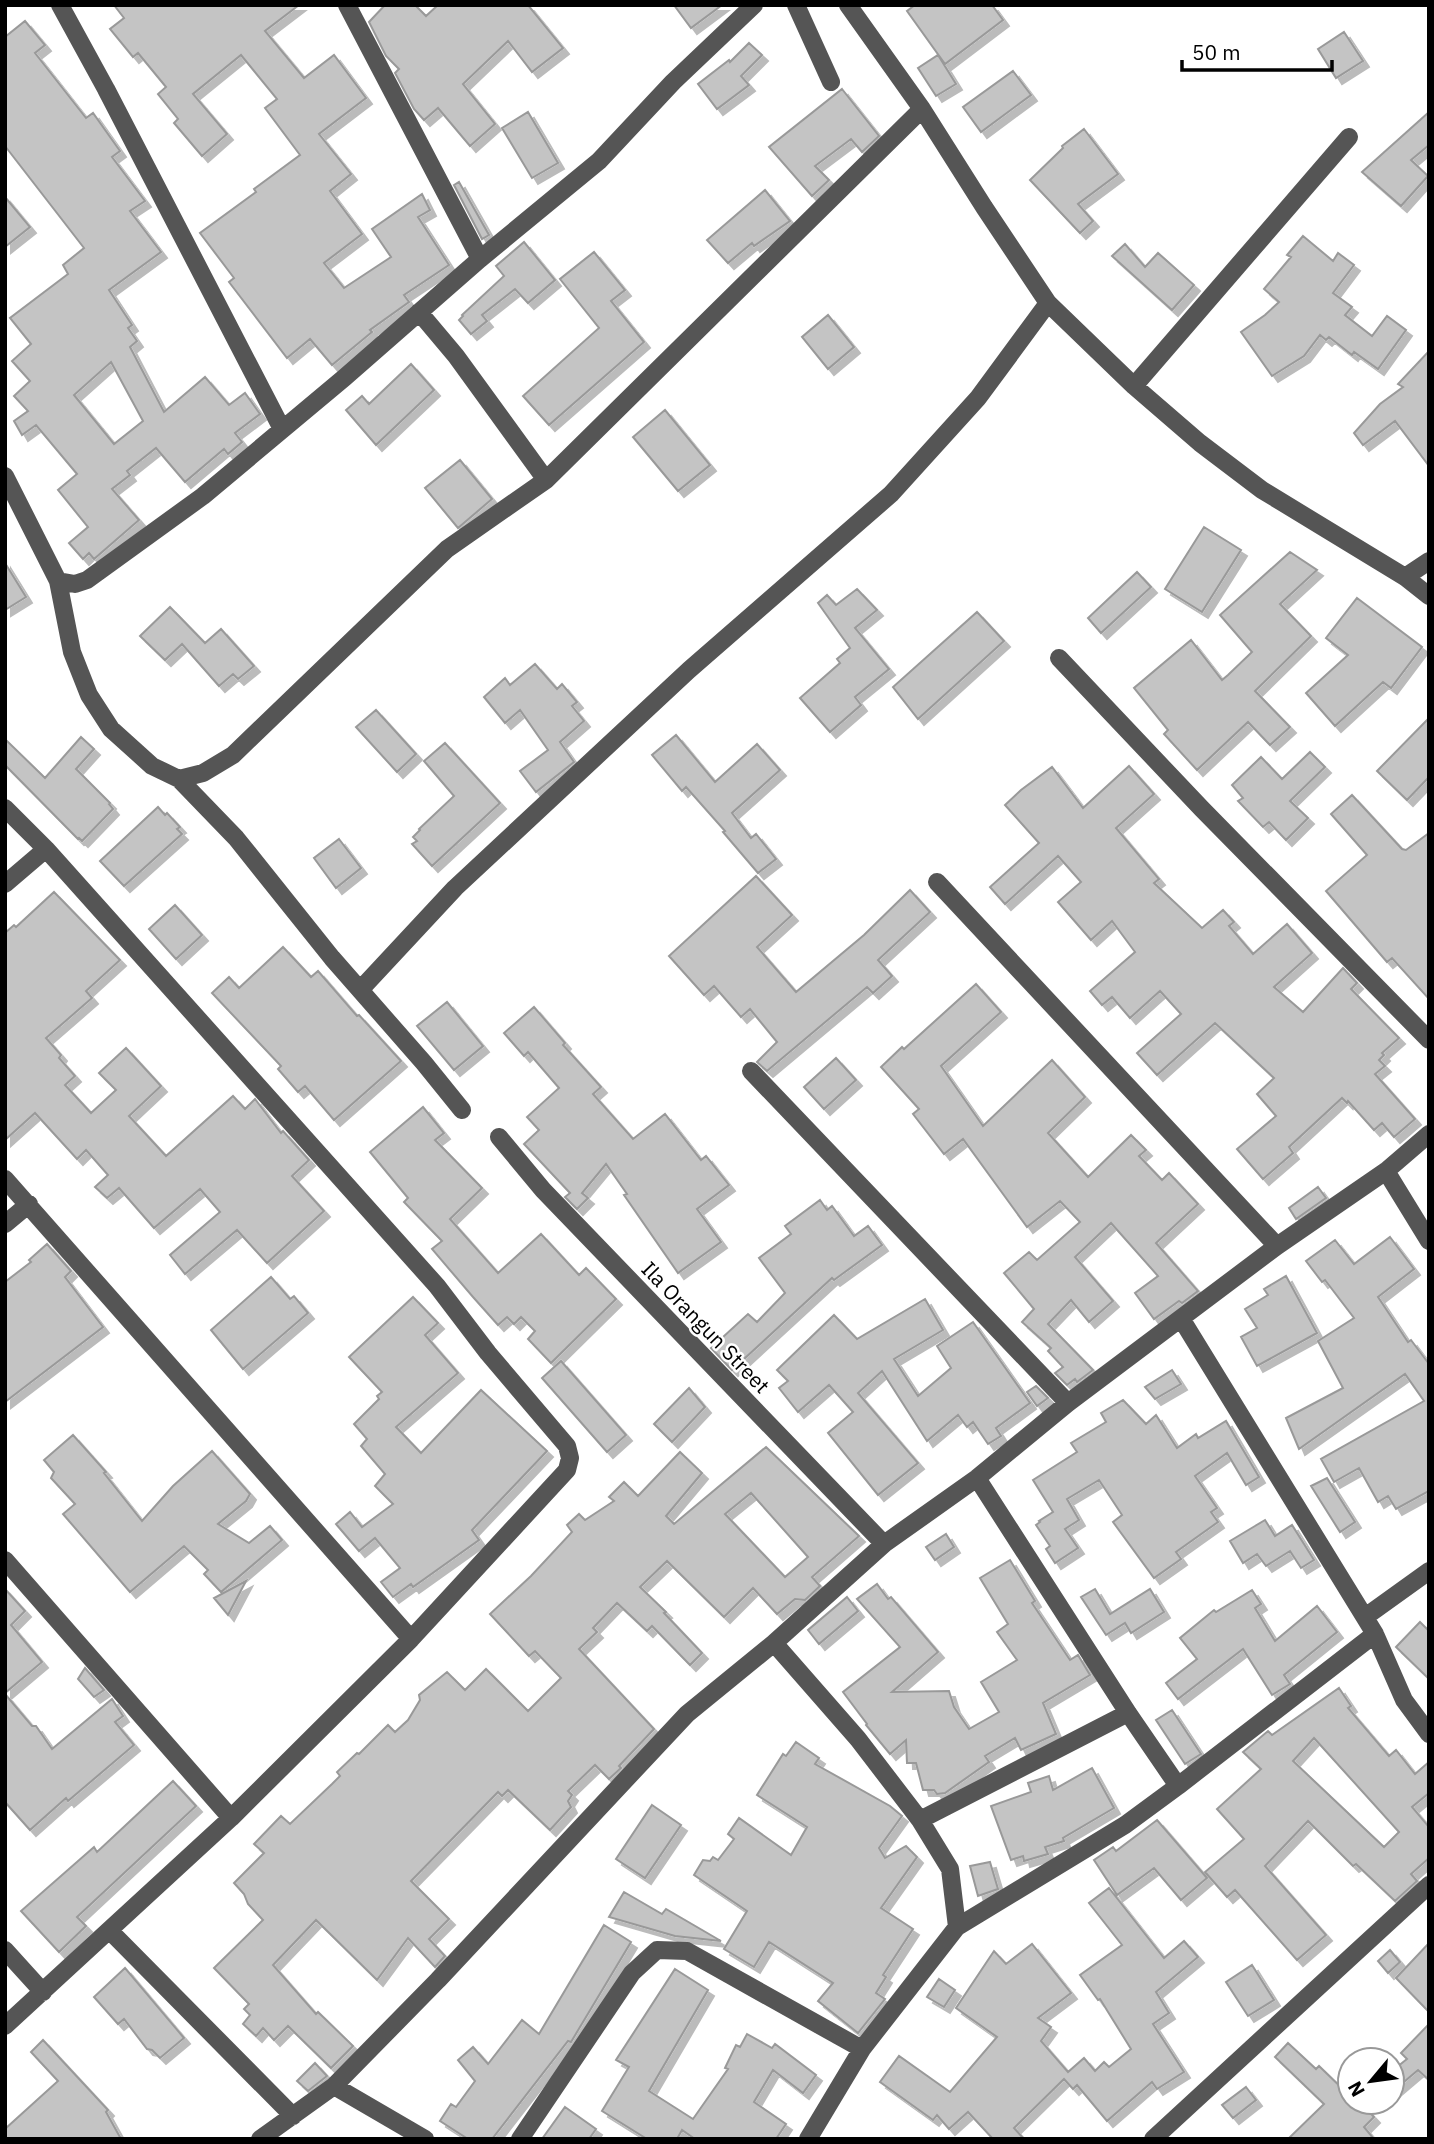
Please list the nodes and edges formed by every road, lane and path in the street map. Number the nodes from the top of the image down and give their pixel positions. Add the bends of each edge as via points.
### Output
1 (60, 5) edge
2 (347, 5) edge
3 (754, 5) edge
4 (796, 5) edge
5 (848, 5) edge
6 (831, 82) dead end
7 (922, 108) junction
8 (1349, 136) dead end
9 (480, 259) junction
10 (1048, 303) junction
11 (419, 312) junction
12 (1134, 386) junction
13 (282, 429) junction
14 (5, 476) edge
15 (545, 480) junction
16 (1429, 561) edge
17 (1405, 577) junction
18 (58, 581) junction
19 (1429, 596) edge
20 (1059, 658) dead end
21 (179, 779) junction
22 (5, 808) edge
23 (46, 849) junction
24 (937, 882) dead end
25 (5, 884) edge
26 (360, 990) junction
27 (1429, 1040) edge
28 (751, 1071) dead end
29 (462, 1110) dead end
30 (1429, 1134) edge
31 (499, 1137) dead end
32 (1386, 1171) junction
33 (5, 1179) edge
34 (29, 1204) junction
35 (5, 1224) edge
36 (1429, 1241) edge
37 (1277, 1246) junction
38 (1182, 1320) junction
39 (1068, 1403) junction
40 (977, 1478) junction
41 (884, 1544) junction
42 (5, 1560) edge
43 (1429, 1571) edge
44 (1365, 1617) junction
45 (1375, 1634) junction
46 (411, 1639) junction
47 (774, 1643) junction
48 (1128, 1713) junction
49 (1429, 1734) edge
50 (1178, 1786) junction
51 (231, 1818) junction
52 (920, 1820) junction
53 (1429, 1885) edge
54 (957, 1927) junction
55 (110, 1931) junction
56 (5, 1950) edge
57 (43, 1992) junction
58 (5, 2026) edge
59 (862, 2049) junction
60 (334, 2086) junction
61 (293, 2116) junction
62 (260, 2139) edge
63 (425, 2139) edge
64 (520, 2139) edge
65 (808, 2139) edge
66 (1153, 2139) edge

1 - 13 street
2 - 9 street
3 - 9 street via 599,161
4 - 6 street
5 - 7 street
7 - 10 street
7 - 15 street
8 - 12 street
9 - 11 street
10 - 12 street
10 - 26 street via 978,398 891,495 689,670 455,888
11 - 13 street
11 - 15 street
12 - 17 street via 1262,490
13 - 18 street via 203,496 87,580 75,584
14 - 18 street
15 - 21 street via 447,549 233,755 203,773
16 - 17 street
17 - 19 street
18 - 21 street via 72,652 89,695 111,729 152,766
20 - 27 street
21 - 26 street via 236,838
22 - 23 street
23 - 25 street
23 - 46 street via 437,1286 567,1446 567,1470
24 - 37 street
26 - 29 street
28 - 39 street
30 - 32 street
31 - 41 street, Ila Orangun Street via 543,1190
32 - 36 street
32 - 37 street
33 - 34 street
34 - 35 street
34 - 46 street
37 - 38 street
38 - 39 street
38 - 44 street
39 - 40 street
40 - 41 street
40 - 48 street
41 - 47 street
42 - 51 street
43 - 44 street
44 - 45 street
45 - 49 street via 1404,1700
45 - 50 street
46 - 51 street
47 - 52 street via 858,1739
47 - 60 street via 687,1714
48 - 50 street
48 - 52 street
50 - 54 street via 1125,1825
51 - 55 street
52 - 54 street via 950,1868
53 - 66 street
54 - 59 street
55 - 57 street
55 - 61 street
56 - 57 street
57 - 58 street
59 - 64 street via 687,1951 657,1950 632,1973
59 - 65 street
60 - 61 street
60 - 63 street
61 - 62 street

